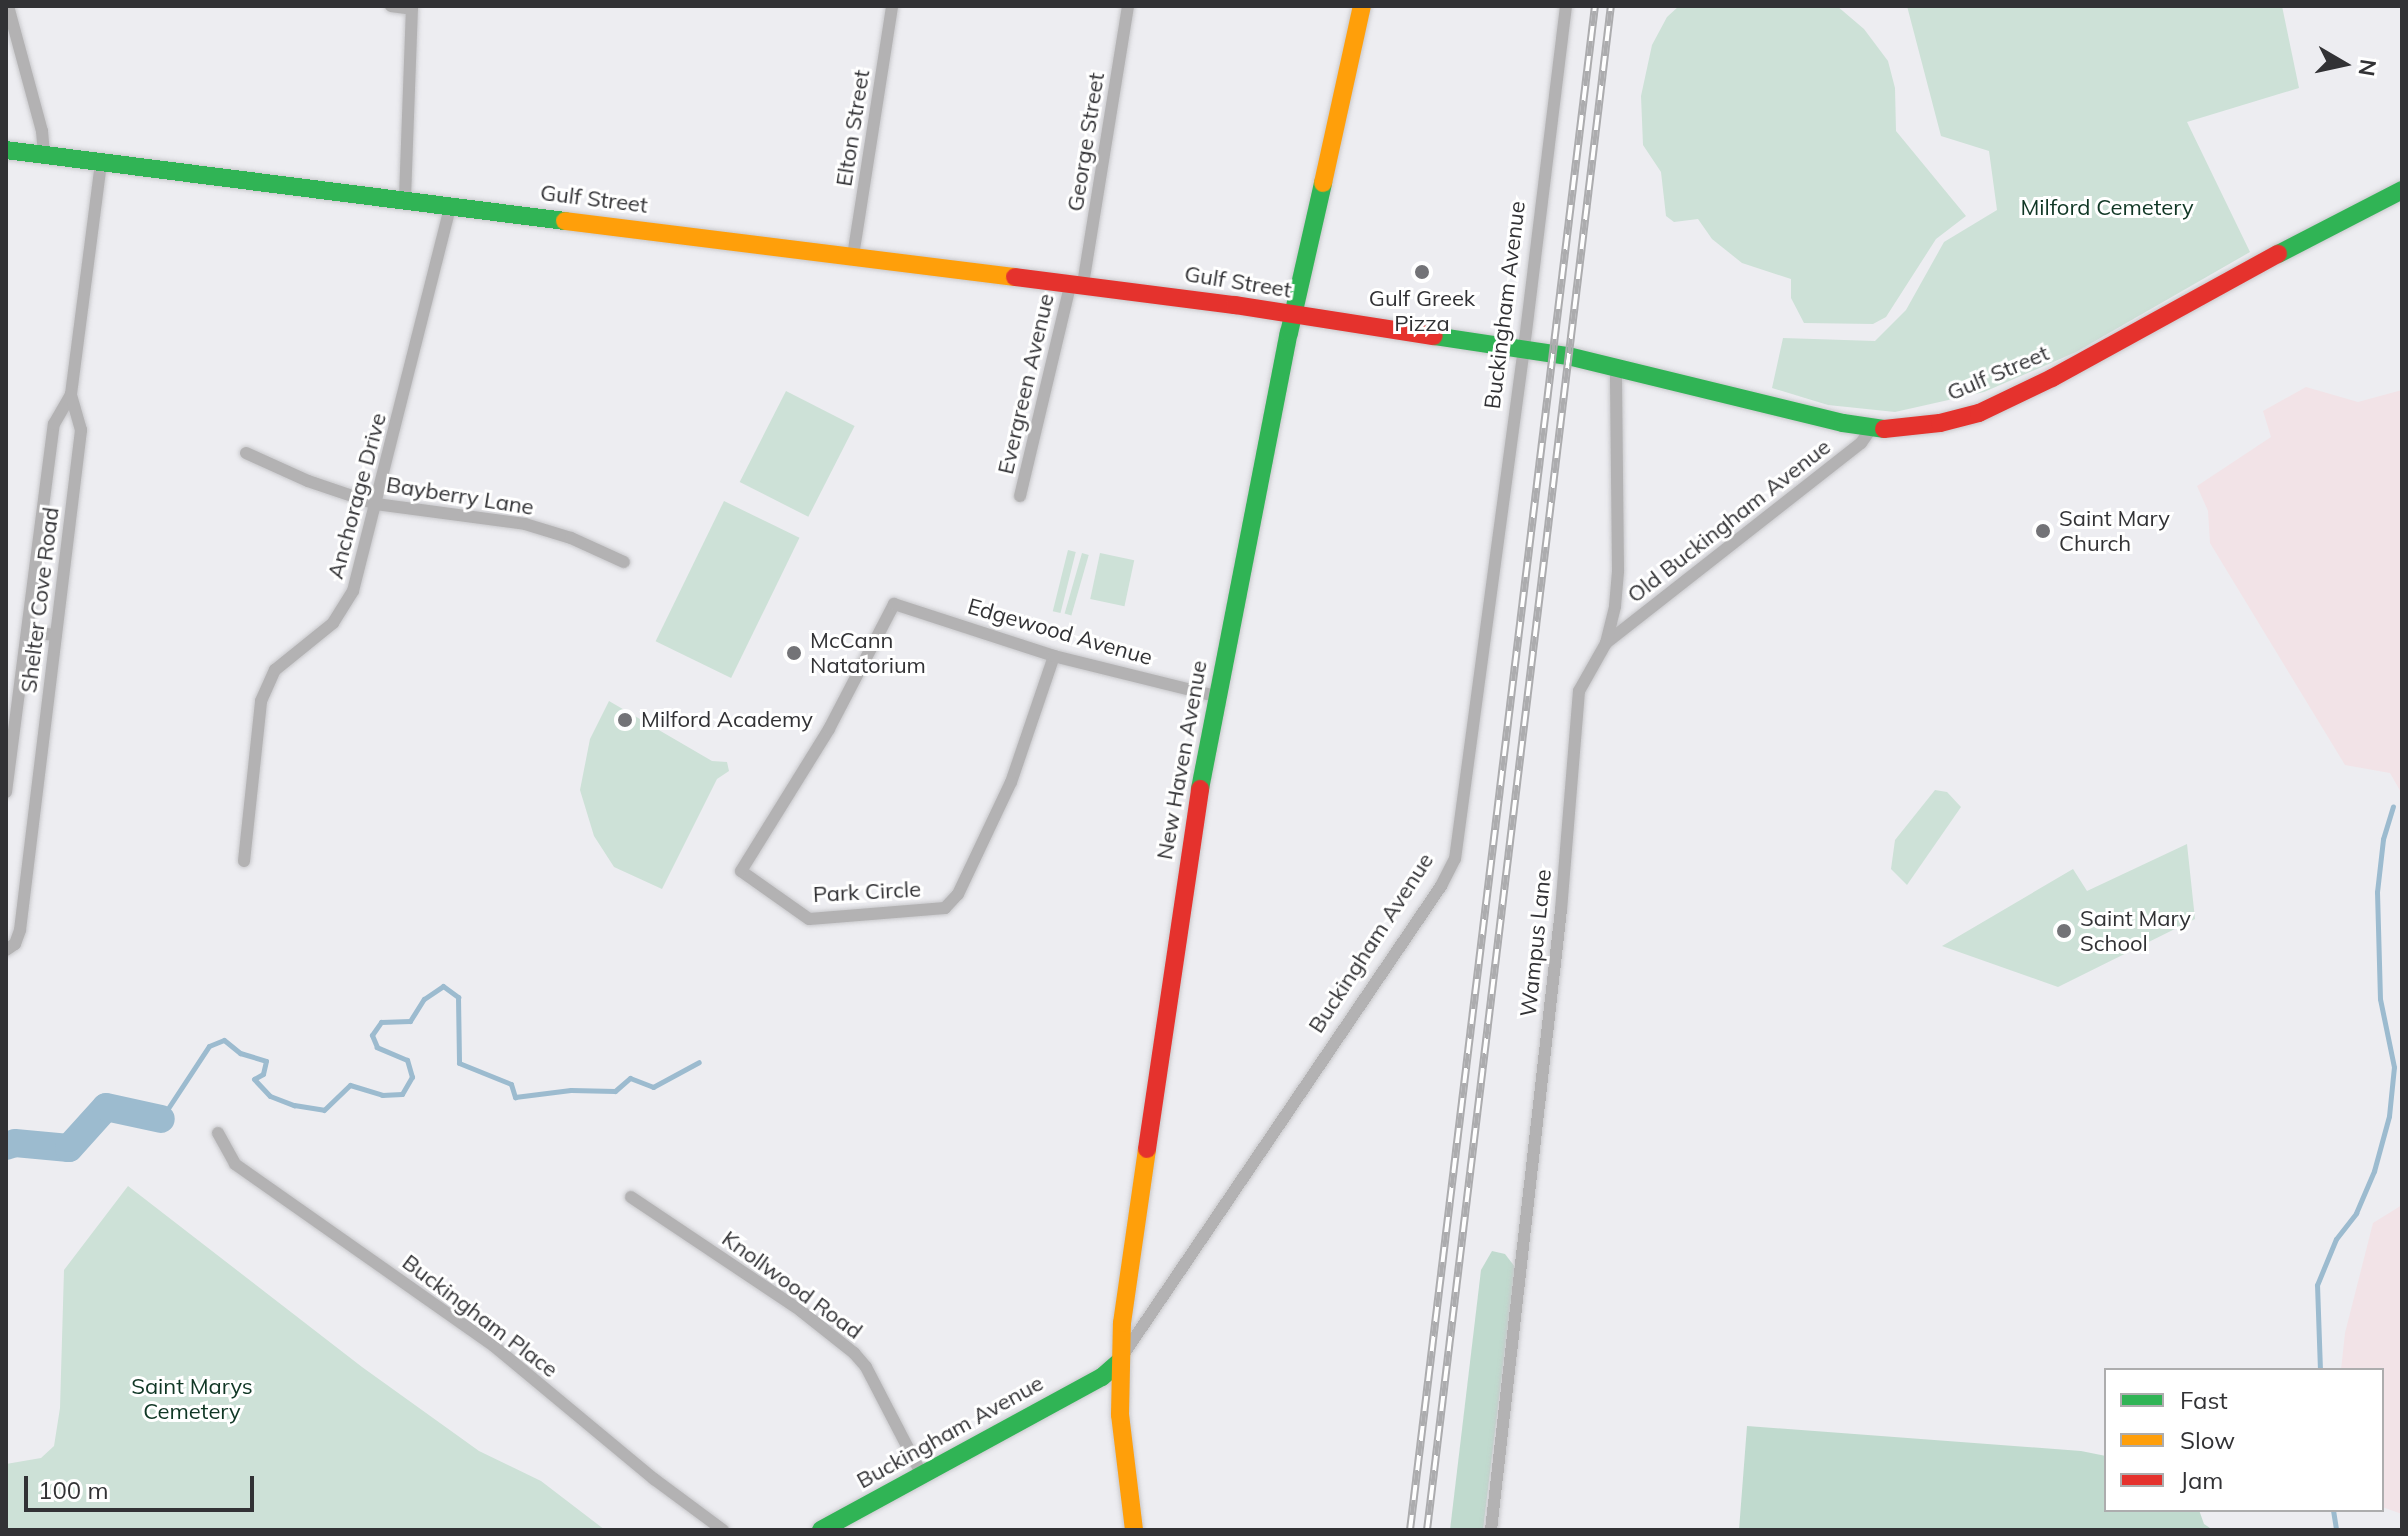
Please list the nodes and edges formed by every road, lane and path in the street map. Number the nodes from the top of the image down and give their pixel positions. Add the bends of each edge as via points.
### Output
1 (8, 6) edge
2 (391, 6) edge
3 (892, 6) edge
4 (1128, 6) edge
5 (1362, 6) edge
6 (1566, 6) edge
7 (412, 8) edge
8 (6, 150) edge
9 (44, 155) junction
10 (101, 162) junction
11 (2402, 190) edge
12 (405, 198) junction
13 (451, 204) junction
14 (853, 256) junction
15 (1077, 283) junction
16 (1293, 315) junction
17 (1524, 348) junction
18 (1616, 365) junction
19 (71, 394) junction
20 (1872, 427) junction
21 (246, 453) dead end
22 (1020, 496) dead end
23 (376, 504) junction
24 (624, 562) dead end
25 (894, 604) joint
26 (27, 632) junction
27 (56, 635) junction
28 (1606, 643) junction
29 (1054, 656) junction
30 (1216, 696) junction
31 (6, 792) edge
32 (244, 861) dead end
33 (6, 950) edge
34 (218, 1133) dead end
35 (631, 1197) dead end
36 (1119, 1362) junction
37 (922, 1475) junction
38 (723, 1530) edge
39 (821, 1530) edge
40 (1134, 1530) edge
41 (1491, 1530) edge

1 - 9 street
2 - 7 street
3 - 14 street, Elton Street
4 - 15 street, George Street
5 - 16 main road, New Haven Avenue
6 - 17 street, Buckingham Avenue
7 - 12 street
8 - 9 main road, Gulf Street
9 - 10 main road, Gulf Street
10 - 12 main road, Gulf Street
10 - 19 street, Shelter Cove Road
11 - 20 main road, Gulf Street via 1979,413 1940,423
12 - 13 main road, Gulf Street
13 - 14 main road, Gulf Street
13 - 23 street, Anchorage Drive
14 - 15 main road, Gulf Street
15 - 16 main road, Gulf Street
15 - 22 street, Evergreen Avenue
16 - 17 main road, Gulf Street
16 - 30 main road, New Haven Avenue
17 - 18 main road, Gulf Street
17 - 36 street, Buckingham Avenue via 1450,871
18 - 20 main road, Gulf Street
18 - 28 street, Wampus Lane via 1618,570
19 - 26 street, Shelter Cove Road via 54,424
19 - 27 street, Shelter Cove Road via 81,430
20 - 28 street, Old Buckingham Avenue via 1861,443
21 - 23 street, Bayberry Lane
23 - 24 street, Bayberry Lane via 525,524
23 - 32 street, Anchorage Drive via 349,601 333,623 275,670 261,701
25 - 29 street, Edgewood Avenue
25 - 29 street, Park Circle via 829,729 741,871 809,919 945,908 958,894 1011,782
26 - 27 street
26 - 31 street, Shelter Cove Road
27 - 33 street, Shelter Cove Road via 20,930
28 - 41 street, Wampus Lane via 1579,691 1561,910
29 - 30 street, Edgewood Avenue
30 - 36 main road, New Haven Avenue
34 - 38 street, Buckingham Place via 235,1164 495,1347
35 - 37 street, Knollwood Road via 801,1311 854,1353
36 - 37 main road, Buckingham Avenue via 1102,1377
36 - 40 main road, New Haven Avenue
37 - 39 main road, Buckingham Avenue

